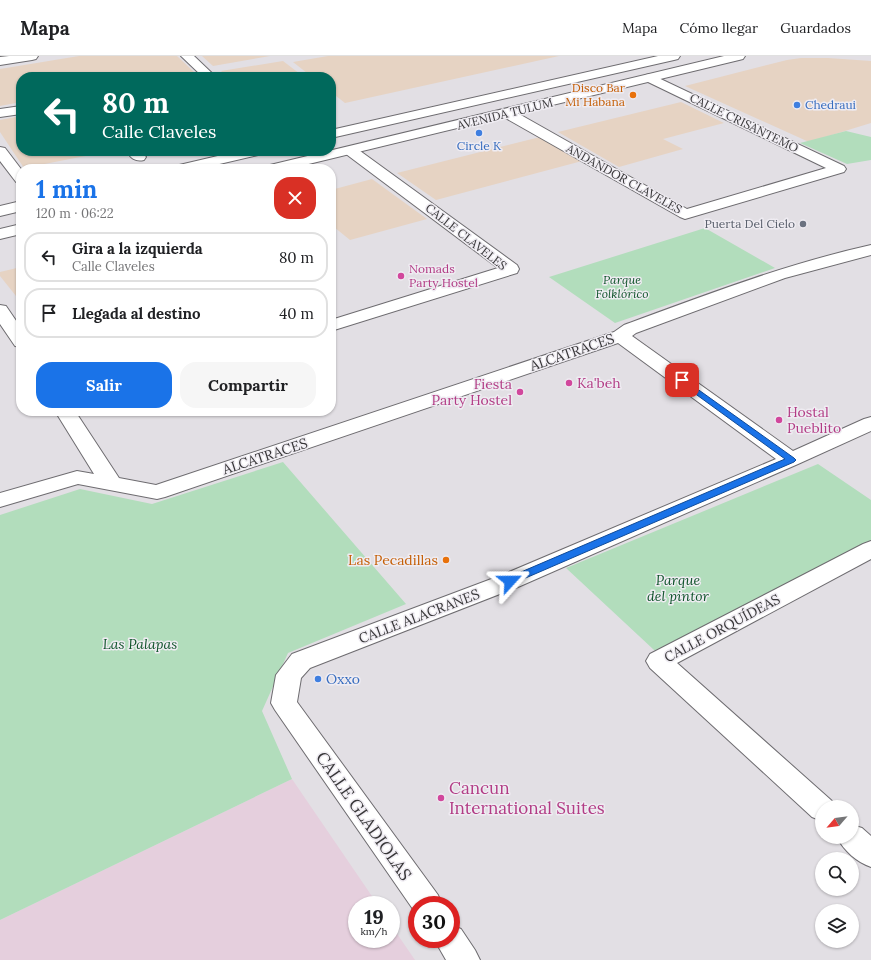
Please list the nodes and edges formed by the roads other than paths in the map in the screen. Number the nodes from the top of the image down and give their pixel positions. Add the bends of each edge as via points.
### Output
1 (32, 56) edge
2 (186, 56) edge
3 (674, 56) edge
4 (739, 56) edge
5 (0, 61) edge
6 (205, 72) edge
7 (650, 78) junction
8 (16, 111) edge
9 (0, 113) edge
10 (507, 114) junction
11 (336, 133) edge
12 (0, 151) edge
13 (351, 151) junction
14 (336, 154) edge
15 (236, 156) edge
16 (328, 156) edge
17 (201, 164) edge
18 (292, 164) edge
19 (839, 169) joint
20 (16, 172) edge
21 (16, 207) edge
22 (0, 211) edge
23 (16, 230) edge
24 (0, 234) edge
25 (871, 250) edge
26 (0, 310) edge
27 (336, 324) edge
28 (16, 334) edge
29 (620, 336) junction
30 (68, 416) edge
31 (871, 423) edge
32 (791, 460) junction
33 (111, 483) junction
34 (0, 500) edge
35 (871, 549) edge
36 (301, 728) joint
37 (815, 804) edge
38 (859, 843) edge
39 (871, 854) edge
40 (421, 896) edge
41 (456, 948) edge
42 (464, 960) edge

1 - 5 street
2 - 6 street
3 - 11 street, AVENIDA TULUM
4 - 7 street, AVENIDA TULUM
7 - 10 street, AVENIDA TULUM
7 - 19 street, CALLE CRISANTEMO
8 - 9 street
10 - 13 street, AVENIDA TULUM
10 - 19 street, ANDANDOR CLAVELES via 685,214
12 - 20 street
13 - 14 street, AVENIDA TULUM
13 - 27 street, CALLE CLAVELES via 511,269
15 - 17 street
16 - 18 street, AVENIDA TULUM
21 - 22 street
23 - 24 street
25 - 29 street, ALCATRACES via 779,274 630,329
26 - 28 street
29 - 32 street
29 - 33 street, ALCATRACES via 157,492
30 - 33 street
31 - 32 street, CALLE ALACRANES
32 - 36 street, CALLE ALACRANES via 510,581 301,661 289,675 284,703
33 - 34 street, ALCATRACES via 77,477
35 - 37 street, CALLE ORQUÍDEAS via 659,661
36 - 40 street, CALLE GLADIOLAS
38 - 39 street
41 - 42 street

